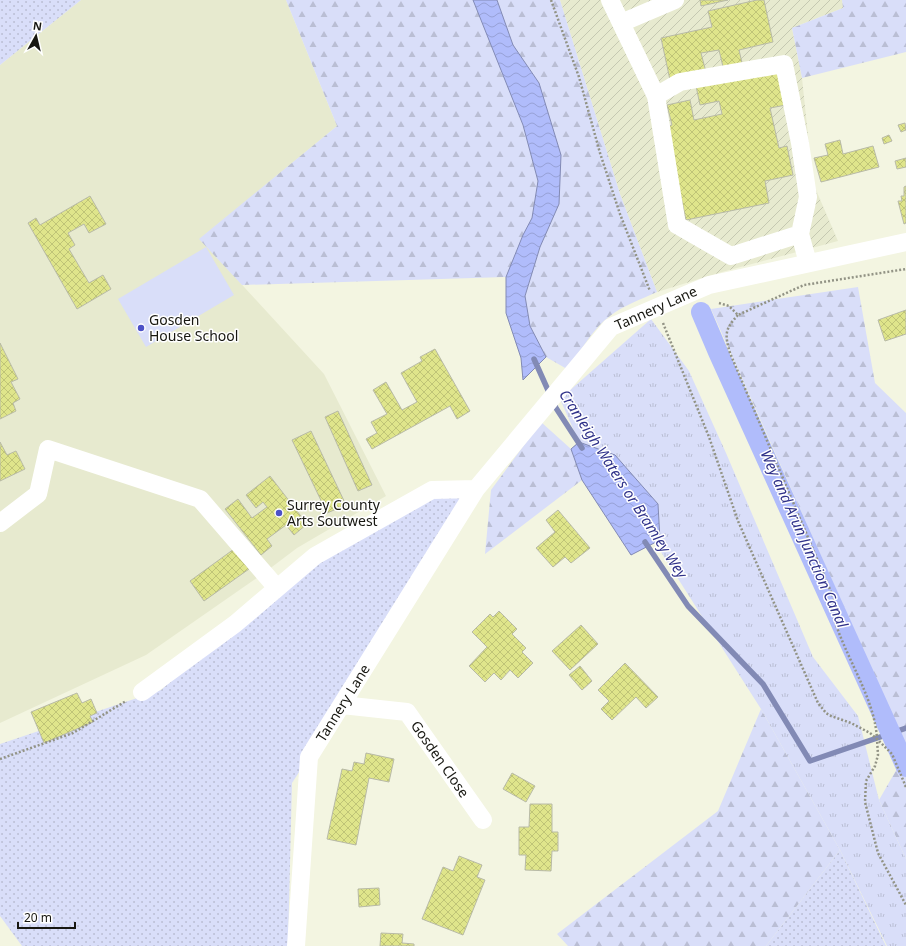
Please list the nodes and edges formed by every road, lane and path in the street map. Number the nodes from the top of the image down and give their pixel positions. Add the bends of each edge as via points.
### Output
1 (551, 0) edge
2 (610, 0) edge
3 (675, 0) edge
4 (621, 23) junction
5 (656, 96) junction
6 (800, 234) junction
7 (906, 242) edge
8 (808, 264) junction
9 (906, 269) edge
10 (652, 295) dead end
11 (714, 302) dead end
12 (738, 315) junction
13 (660, 318) dead end
14 (476, 489) junction
15 (0, 523) edge
16 (278, 588) junction
17 (142, 692) joint
18 (342, 705) junction
19 (877, 739) junction
20 (0, 759) edge
21 (906, 788) edge
22 (483, 820) dead end
23 (906, 905) edge
24 (296, 946) edge

1 - 10 path via 578,77 620,214
2 - 4 street
3 - 4 street
4 - 5 street
5 - 6 street via 677,225 731,256
5 - 6 street via 680,82 784,64 808,197
6 - 8 street
7 - 8 street, Tannery Lane
8 - 14 street, Tannery Lane via 708,285 611,327
9 - 12 path via 804,285
11 - 12 path via 729,306
12 - 19 path via 729,324 727,331 730,354 834,599 834,616 869,704
13 - 19 path via 709,437 738,522 818,703 826,713 870,733
14 - 16 street via 432,490 315,556
14 - 18 street, Tannery Lane
15 - 16 street via 38,494 48,449 200,499
16 - 17 street via 235,624
17 - 20 path via 73,733
18 - 22 street, Gosden Close via 407,712
18 - 24 street, Tannery Lane via 309,757
19 - 21 path via 892,754
19 - 23 path via 878,755 866,782 865,802 878,853

